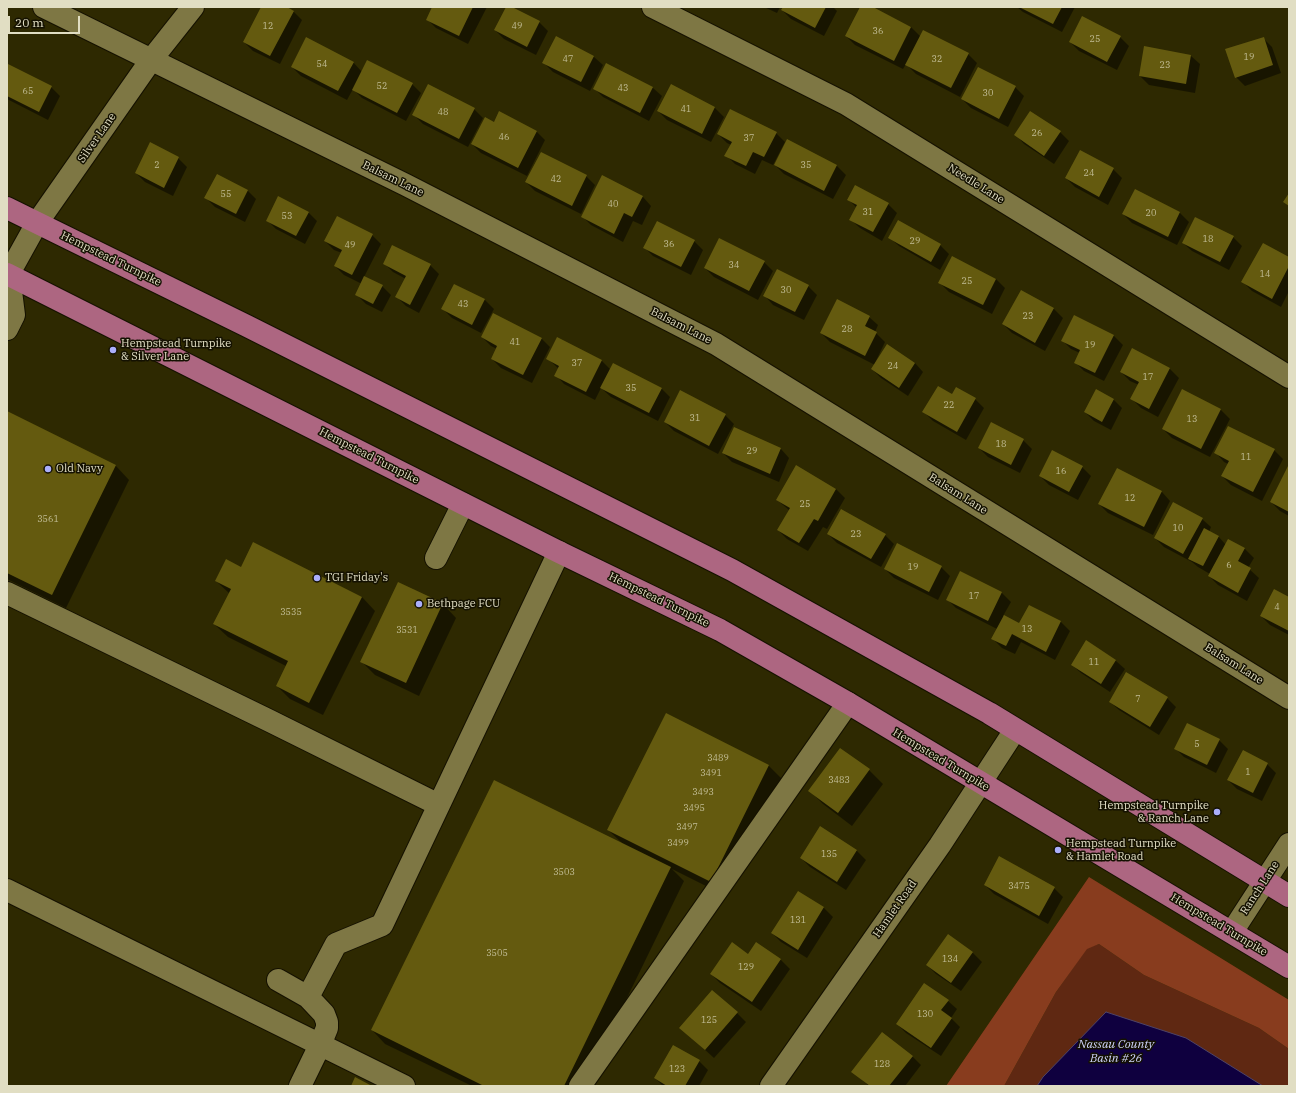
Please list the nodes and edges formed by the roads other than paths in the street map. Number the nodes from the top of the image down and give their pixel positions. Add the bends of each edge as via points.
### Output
1 (44, 7) edge
2 (193, 7) edge
3 (653, 7) edge
4 (151, 60) junction
5 (7, 208) edge
6 (37, 223) junction
7 (8, 275) edge
8 (7, 329) edge
9 (1288, 375) edge
10 (463, 504) junction
11 (559, 552) junction
12 (436, 558) dead end
13 (7, 593) edge
14 (1289, 698) edge
15 (848, 704) junction
16 (1015, 730) junction
17 (980, 783) junction
18 (439, 805) junction
19 (1289, 844) edge
20 (1264, 881) junction
21 (7, 890) edge
22 (1289, 896) edge
23 (1232, 932) junction
24 (1289, 967) edge
25 (278, 980) dead end
26 (308, 997) junction
27 (320, 1045) junction
28 (300, 1086) edge
29 (404, 1086) edge
30 (580, 1086) edge
31 (771, 1086) edge

1 - 4 street, Balsam Lane
2 - 4 street, Silver Lane
3 - 9 street, Needle Lane via 846,104
4 - 6 street, Silver Lane
4 - 14 street, Balsam Lane via 406,185 716,344
5 - 6 main road, Hempstead Turnpike
6 - 7 street, Silver Lane
6 - 16 main road, Hempstead Turnpike via 732,570 989,713
7 - 8 street via 14,315
7 - 10 main road, Hempstead Turnpike
10 - 11 main road, Hempstead Turnpike
10 - 12 street
11 - 15 main road, Hempstead Turnpike via 720,630
11 - 18 street
13 - 18 street
15 - 17 main road, Hempstead Turnpike
15 - 30 street
16 - 17 street, Hamlet Road
16 - 20 main road, Hempstead Turnpike
17 - 23 main road, Hempstead Turnpike
17 - 31 street, Hamlet Road
18 - 26 street via 382,926 336,944
19 - 20 street, Ranch Lane
20 - 22 main road, Hempstead Turnpike
20 - 23 street, Ranch Lane
21 - 27 street
23 - 24 main road, Hempstead Turnpike
25 - 26 street
26 - 27 street via 324,1014 327,1022
27 - 28 street
27 - 29 street

